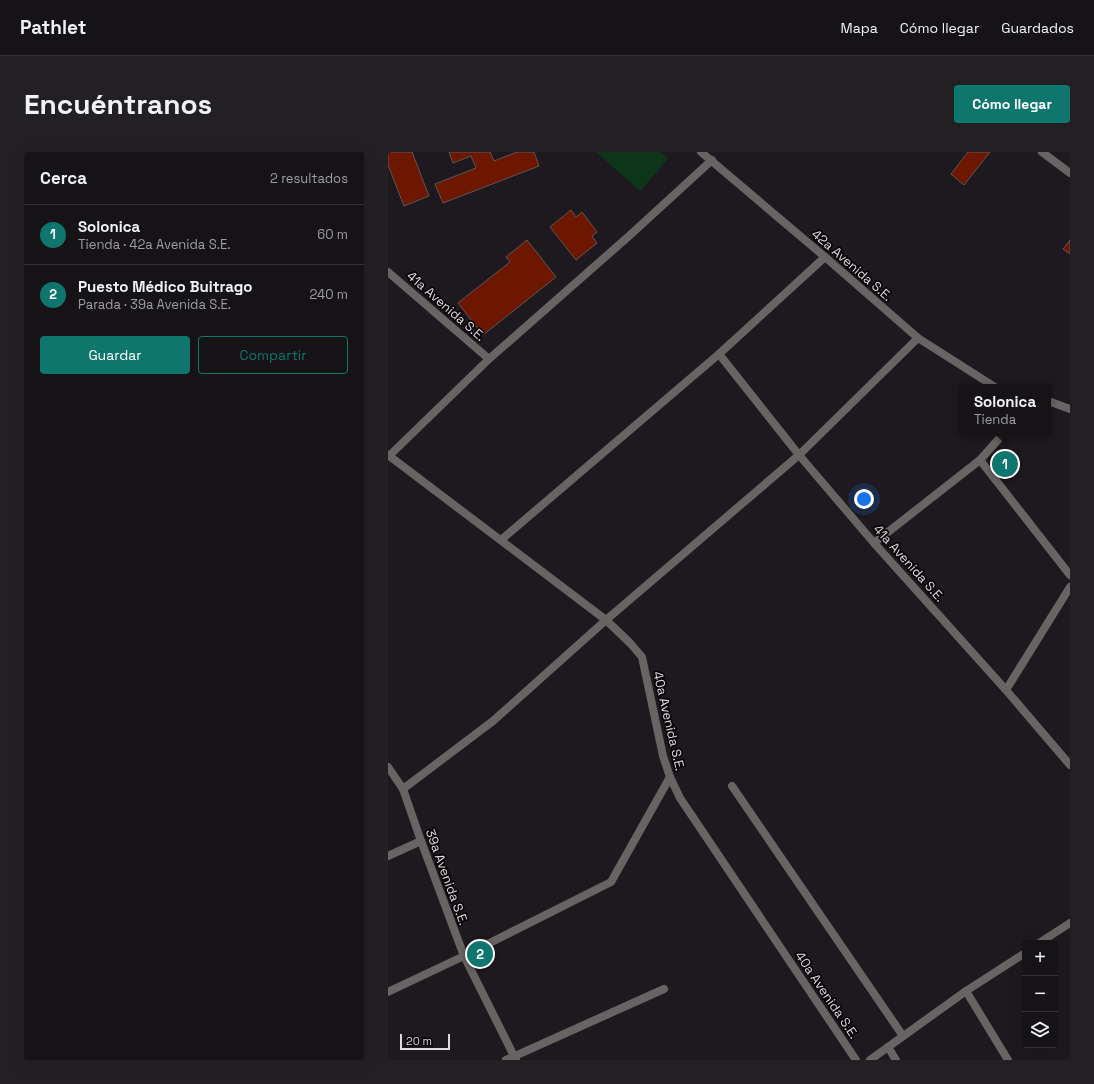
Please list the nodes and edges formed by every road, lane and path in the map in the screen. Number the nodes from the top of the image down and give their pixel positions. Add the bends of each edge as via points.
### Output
1 (701, 152) edge
2 (1042, 152) edge
3 (712, 160) junction
4 (1070, 172) edge
5 (825, 257) junction
6 (388, 272) edge
7 (918, 338) junction
8 (719, 354) junction
9 (489, 359) junction
10 (990, 384) edge
11 (1051, 401) edge
12 (1070, 409) edge
13 (1001, 436) edge
14 (799, 455) junction
15 (389, 456) edge
16 (980, 460) junction
17 (501, 540) junction
18 (874, 543) junction
19 (1070, 575) edge
20 (1070, 587) edge
21 (606, 620) junction
22 (1006, 690) junction
23 (1070, 765) edge
24 (388, 767) edge
25 (670, 777) junction
26 (732, 786) dead end
27 (403, 789) junction
28 (421, 841) junction
29 (388, 856) edge
30 (1070, 923) edge
31 (1044, 940) edge
32 (1022, 954) edge
33 (464, 956) junction
34 (664, 989) dead end
35 (966, 991) junction
36 (388, 992) edge
37 (903, 1036) junction
38 (888, 1047) junction
39 (515, 1058) edge
40 (506, 1060) edge
41 (856, 1060) edge
42 (870, 1060) edge
43 (896, 1060) edge
44 (1008, 1060) edge

1 - 3 street, 42a Avenida S.E.
2 - 4 street
3 - 5 street, 42a Avenida S.E.
3 - 9 street
5 - 7 street, 42a Avenida S.E.
5 - 8 street
6 - 9 street, 41a Avenida S.E.
7 - 10 street, 42a Avenida S.E.
7 - 14 street
8 - 14 street, 41a Avenida S.E.
8 - 17 street
9 - 15 street
11 - 12 street
13 - 16 street
14 - 18 street, 41a Avenida S.E.
14 - 21 street
15 - 17 street, 40a Avenida S.E.
16 - 18 street
16 - 19 street
17 - 21 street, 40a Avenida S.E.
18 - 22 street, 41a Avenida S.E.
20 - 22 street
21 - 25 street, 40a Avenida S.E. via 642,657 663,756
21 - 27 street via 493,720
22 - 23 street, 41a Avenida S.E.
24 - 27 street, 39a Avenida S.E.
25 - 33 street via 611,882
25 - 41 street, 40a Avenida S.E. via 685,805
26 - 37 street
27 - 28 street, 39a Avenida S.E.
28 - 29 street
28 - 33 street, 39a Avenida S.E.
30 - 31 street
32 - 35 street
33 - 36 street
33 - 39 street, 39a Avenida S.E.
34 - 39 street
35 - 37 street
35 - 44 street
37 - 38 street
38 - 42 street
38 - 43 street
39 - 40 street

